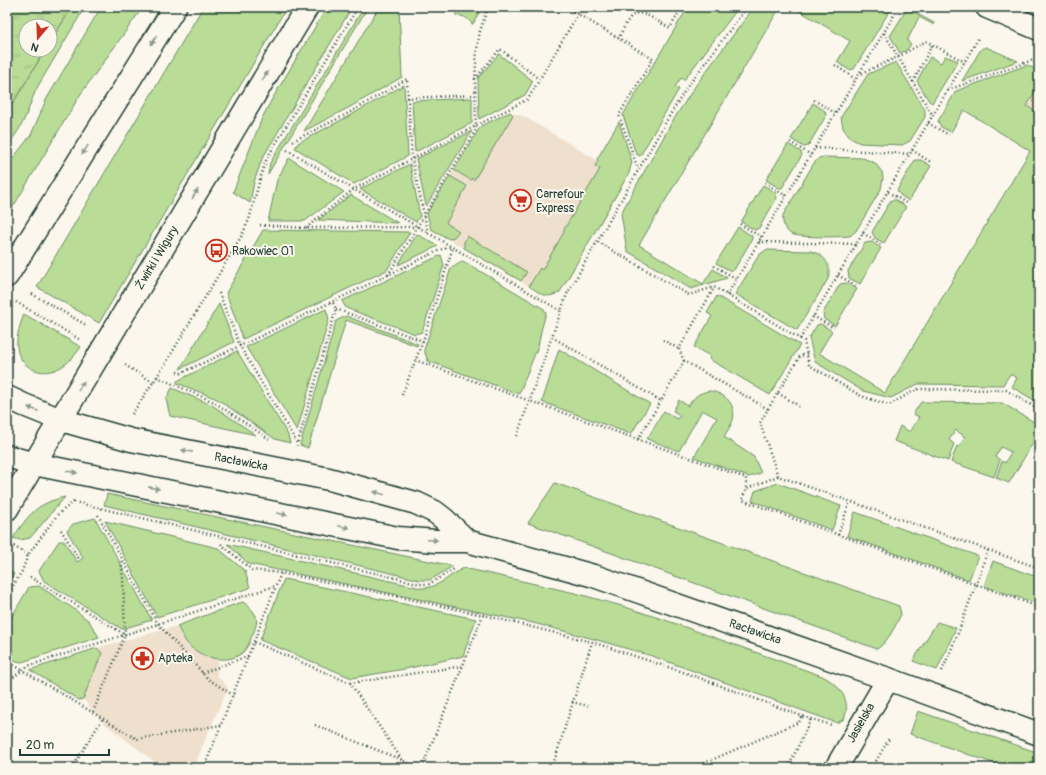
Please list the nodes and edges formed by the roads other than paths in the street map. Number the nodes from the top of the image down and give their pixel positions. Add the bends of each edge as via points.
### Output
1 (175, 7) edge
2 (307, 7) edge
3 (987, 7) edge
4 (1039, 29) edge
5 (7, 276) edge
6 (7, 397) edge
7 (61, 420) junction
8 (7, 456) edge
9 (34, 464) junction
10 (7, 509) edge
11 (467, 541) junction
12 (888, 679) junction
13 (1039, 734) edge
14 (836, 768) edge

1 -> 5 street
7 -> 2 street, Żwirki i Wigury
3 - 4 street
7 -> 6 street, Racławicka
7 - 9 street, Żwirki i Wigury
11 -> 7 street, Racławicka via 435,512 416,503 329,479 131,440
8 - 9 street, Racławicka
9 - 10 street, Żwirki i Wigury
9 -> 11 street, Racławicka via 398,538
11 - 12 street, Racławicka via 594,576
12 - 13 street, Racławicka
12 - 14 street, Jasielska

